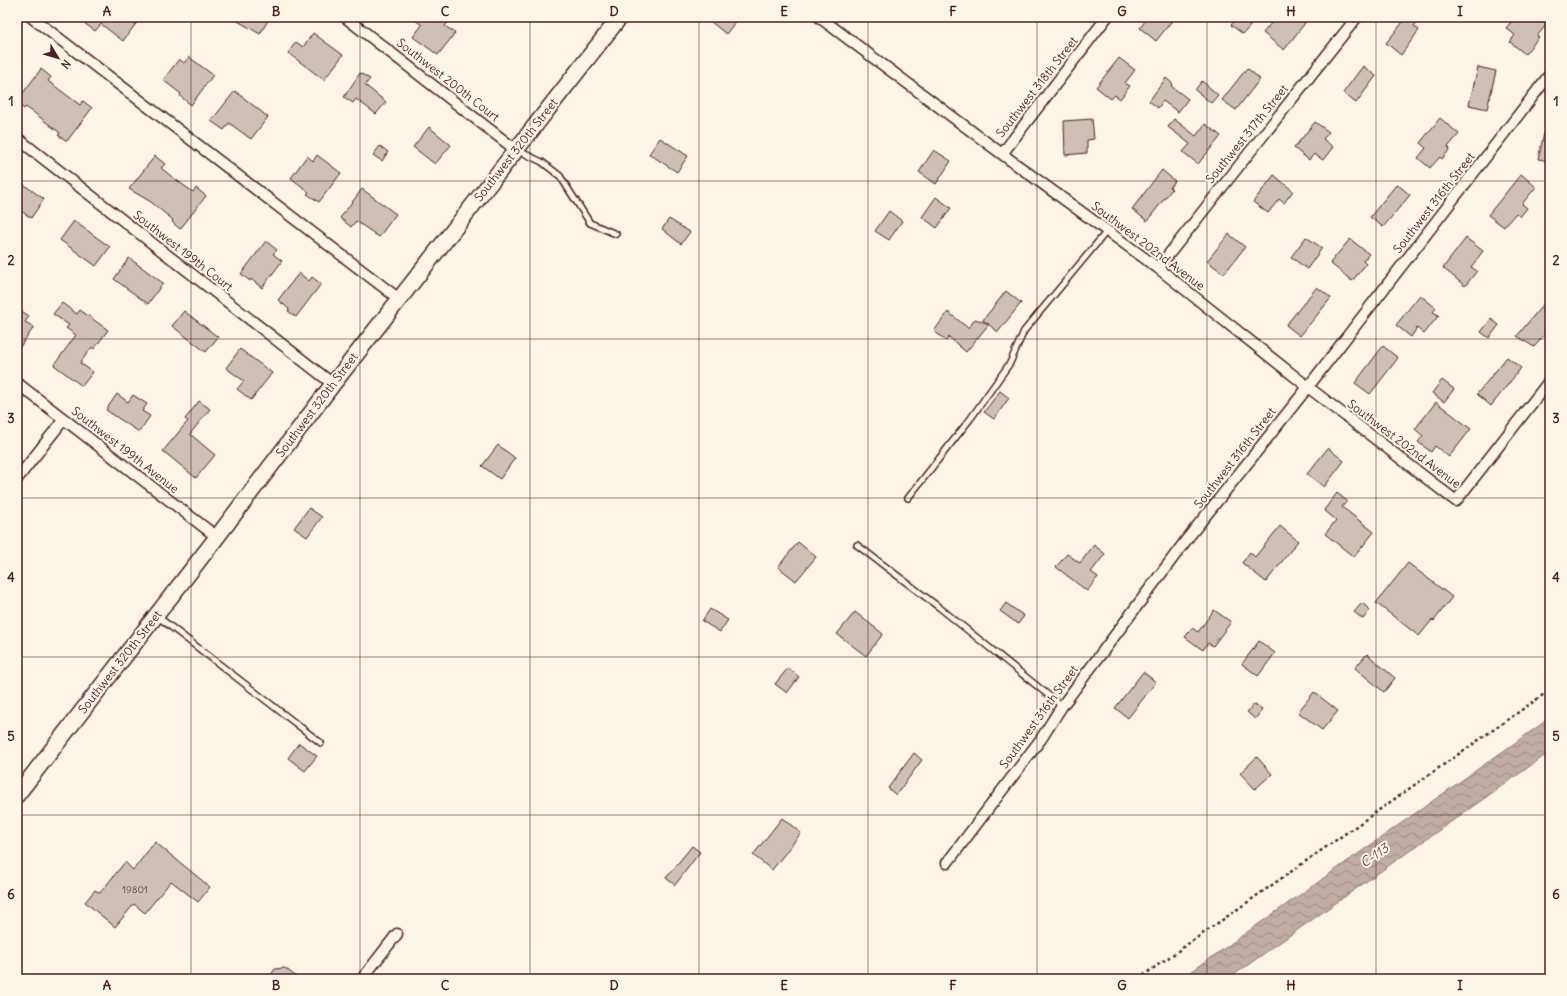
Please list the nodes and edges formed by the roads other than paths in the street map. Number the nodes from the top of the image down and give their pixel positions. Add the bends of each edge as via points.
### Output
1 (32, 17) edge
2 (345, 17) edge
3 (620, 17) edge
4 (819, 17) edge
5 (1107, 17) edge
6 (1357, 17) edge
7 (1549, 79) edge
8 (17, 138) edge
9 (516, 150) junction
10 (1002, 154) junction
11 (1107, 231) junction
12 (616, 234) dead end
13 (1158, 268) junction
14 (400, 299) junction
15 (1550, 380) edge
16 (17, 383) edge
17 (333, 384) junction
18 (1308, 387) junction
19 (64, 419) junction
20 (17, 480) edge
21 (908, 498) dead end
22 (217, 538) junction
23 (857, 545) dead end
24 (156, 615) junction
25 (1062, 706) junction
26 (321, 743) dead end
27 (17, 795) edge
28 (947, 863) dead end
29 (397, 934) dead end
30 (362, 979) edge

1 - 14 street
2 - 9 street, Southwest 200th Court
3 - 9 street, Southwest 320th Street
4 - 10 street, Southwest 202nd Avenue
5 - 10 street, Southwest 318th Street
6 - 13 street, Southwest 317th Street
7 - 18 street, Southwest 316th Street
8 - 17 street, Southwest 199th Court
9 - 12 lane via 542,162 560,176 590,223
9 - 14 street, Southwest 320th Street
10 - 11 street, Southwest 202nd Avenue
11 - 13 street, Southwest 202nd Avenue
11 - 21 lane via 1024,331 1010,363 971,418
13 - 18 street, Southwest 202nd Avenue
14 - 17 street, Southwest 320th Street
15 - 18 street, Southwest 202nd Avenue via 1456,500
16 - 19 street, Southwest 199th Avenue
17 - 22 street, Southwest 320th Street
18 - 25 street, Southwest 316th Street via 1187,539
19 - 20 street
19 - 22 street, Southwest 199th Avenue
22 - 24 street, Southwest 320th Street
23 - 25 lane
24 - 26 lane
24 - 27 street, Southwest 320th Street
25 - 28 street, Southwest 316th Street
29 - 30 street

